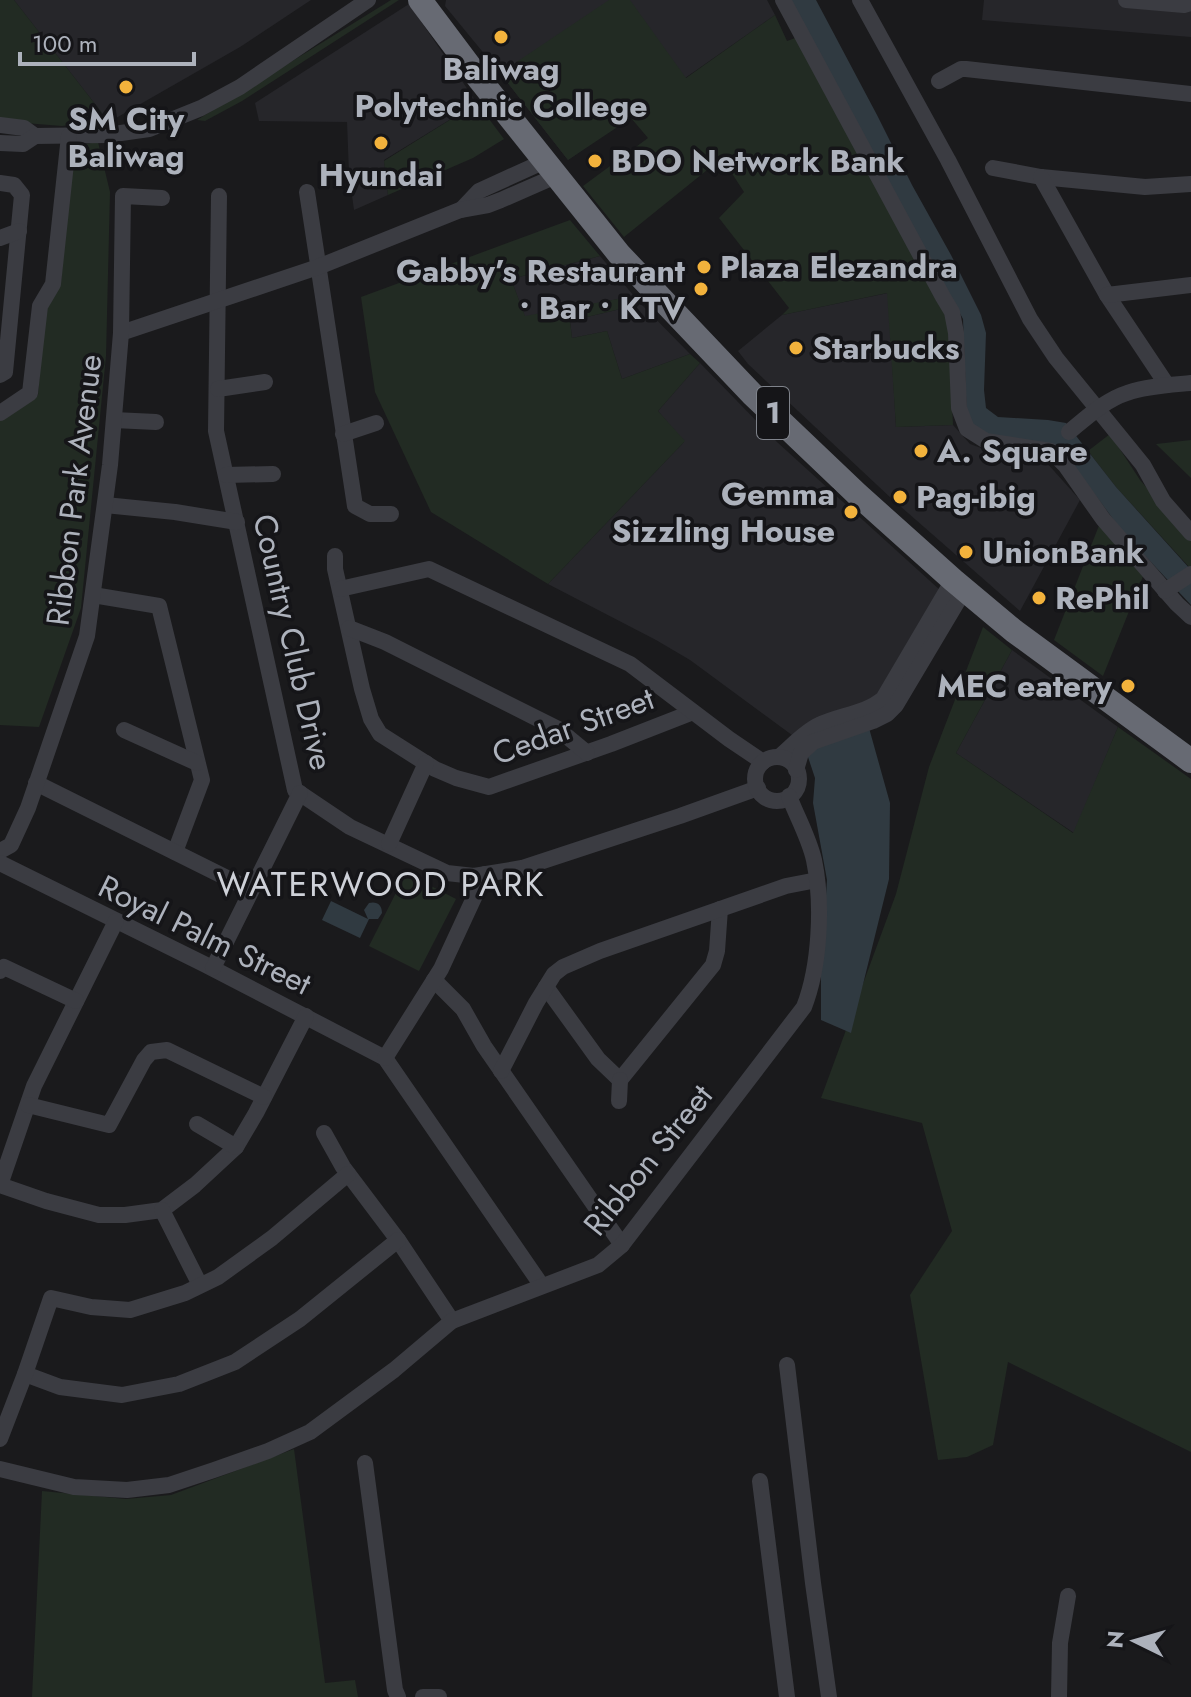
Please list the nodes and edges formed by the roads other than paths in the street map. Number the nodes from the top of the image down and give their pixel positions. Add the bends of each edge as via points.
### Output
1 (368, 0) edge
2 (420, 0) edge
3 (783, 0) edge
4 (860, 0) edge
5 (1126, 0) edge
6 (1191, 3) edge
7 (939, 81) dead end
8 (1191, 94) edge
9 (0, 125) edge
10 (35, 136) junction
11 (69, 136) junction
12 (0, 143) edge
13 (993, 168) dead end
14 (550, 169) junction
15 (1041, 177) junction
16 (0, 183) edge
17 (1191, 184) edge
18 (307, 192) dead end
19 (219, 196) dead end
20 (162, 198) dead end
21 (19, 231) junction
22 (0, 238) edge
23 (318, 267) junction
24 (1191, 285) edge
25 (7, 293) edge
26 (1107, 295) junction
27 (218, 301) junction
28 (121, 333) junction
29 (0, 375) edge
30 (265, 382) dead end
31 (1191, 383) edge
32 (1167, 385) junction
33 (218, 389) junction
34 (1098, 409) junction
35 (0, 413) edge
36 (114, 420) junction
37 (156, 422) dead end
38 (376, 423) dead end
39 (1069, 432) dead end
40 (343, 434) junction
41 (273, 474) dead end
42 (226, 475) junction
43 (105, 505) junction
44 (391, 514) dead end
45 (237, 522) junction
46 (1191, 533) edge
47 (425, 550) dead end
48 (335, 556) dead end
49 (429, 569) junction
50 (1191, 574) edge
51 (959, 584) junction
52 (1169, 588) junction
53 (340, 589) junction
54 (93, 595) junction
55 (1191, 617) edge
56 (349, 628) junction
57 (693, 712) junction
58 (124, 730) dead end
59 (587, 753) junction
60 (771, 759) junction
61 (1191, 761) edge
62 (197, 763) junction
63 (426, 763) junction
64 (796, 770) junction
65 (36, 783) junction
66 (758, 788) junction
67 (300, 793) junction
68 (789, 796) junction
69 (389, 844) junction
70 (0, 851) edge
71 (175, 852) junction
72 (0, 863) edge
73 (485, 874) junction
74 (817, 880) junction
75 (251, 890) junction
76 (720, 909) junction
77 (116, 921) junction
78 (1, 964) edge
79 (213, 968) junction
80 (434, 980) junction
81 (546, 987) junction
82 (76, 1001) junction
83 (306, 1016) junction
84 (385, 1058) junction
85 (501, 1071) junction
86 (620, 1080) junction
87 (264, 1097) junction
88 (619, 1101) dead end
89 (28, 1105) junction
90 (197, 1124) dead end
91 (324, 1133) dead end
92 (236, 1147) junction
93 (348, 1174) junction
94 (162, 1210) junction
95 (398, 1240) junction
96 (622, 1245) junction
97 (46, 1281) dead end
98 (200, 1285) junction
99 (542, 1286) junction
100 (51, 1298) junction
101 (452, 1321) junction
102 (787, 1365) dead end
103 (25, 1374) junction
104 (0, 1439) edge
105 (365, 1463) dead end
106 (0, 1469) edge
107 (760, 1481) dead end
108 (1068, 1596) dead end
109 (398, 1697) edge
110 (423, 1697) edge
111 (439, 1697) edge
112 (787, 1697) edge
113 (829, 1697) edge
114 (1059, 1697) edge

1 - 11 street via 201,108 149,129
2 - 14 highway, 1
3 - 52 street via 952,312 959,408 967,429 986,441 1051,451 1103,519
4 - 34 street via 1030,319
5 - 6 street
7 - 8 street via 966,69
9 - 10 street via 24,128
10 - 11 street
10 - 12 street via 23,144
11 - 35 street via 53,284 40,306 30,393
13 - 15 street
14 - 23 street, Ribbon Park Avenue via 488,205 460,210
14 - 51 highway, 1 via 619,254 724,366
15 - 17 street via 1145,187
15 - 26 street
16 - 21 street via 14,185 22,195
18 - 23 street
19 - 27 street, Country Club Drive
20 - 28 street via 123,196
21 - 22 street
21 - 25 street
23 - 27 street, Ribbon Park Avenue
23 - 40 street
24 - 26 street
25 - 29 street via 5,372
26 - 32 street
27 - 28 street, Ribbon Park Avenue
27 - 33 street, Country Club Drive
28 - 36 street, Ribbon Park Avenue
30 - 33 street
31 - 32 street
32 - 34 street via 1127,393
33 - 42 street, Country Club Drive via 216,431
34 - 39 street
34 - 46 street
36 - 37 street
36 - 43 street, Ribbon Park Avenue
38 - 40 street
40 - 44 street via 355,506 370,514
41 - 42 street
42 - 45 street, Country Club Drive
43 - 45 street
43 - 54 street, Ribbon Park Avenue
45 - 67 street, Country Club Drive via 295,790
47 - 49 street
48 - 53 street, Cedar Street
49 - 53 street
49 - 57 street via 630,664
50 - 52 street
51 - 60 street via 883,699 822,723
51 - 61 highway, 1 via 1014,631
51 - 64 street via 896,705 873,721 813,742 801,753
52 - 55 street
53 - 56 street, Cedar Street
54 - 62 street via 159,606
54 - 65 street, Ribbon Park Avenue via 87,636
56 - 59 street via 558,729
56 - 63 street, Cedar Street via 371,719 380,734
57 - 59 street, Cedar Street
57 - 60 street via 729,739
58 - 62 street
59 - 63 street, Cedar Street via 489,787
60 - 64 street via 786,759
60 - 66 street via 756,771
62 - 71 street via 204,793
63 - 69 street
64 - 68 street via 798,784
65 - 70 street, Ribbon Park Avenue via 11,845
65 - 71 street
66 - 68 street via 770,799
66 - 73 street, Country Club Drive via 522,868
67 - 69 street, Country Club Drive via 350,827
67 - 75 street
68 - 74 street, Ribbon Street via 814,858
69 - 73 street, Country Club Drive via 447,873
71 - 75 street
72 - 77 street, Royal Palm Street
73 - 80 street
74 - 76 street
74 - 96 street, Ribbon Street via 819,941 804,1007
75 - 79 street
76 - 81 street via 563,967
76 - 86 street via 713,965
77 - 79 street, Royal Palm Street
77 - 82 street
78 - 82 street
79 - 83 street, Royal Palm Street
80 - 84 street
80 - 85 street via 463,1009
81 - 85 street
81 - 86 street via 598,1059
82 - 89 street
83 - 84 street, Royal Palm Street
83 - 87 street
84 - 99 street
85 - 96 street
86 - 88 street
87 - 89 street via 153,1044 111,1132
87 - 92 street
89 - 94 street via 0,1185 99,1215
90 - 92 street
91 - 93 street
92 - 94 street
93 - 95 street
93 - 98 street via 272,1238
94 - 98 street
95 - 101 street
95 - 103 street via 300,1319 235,1362 179,1384 122,1395 60,1387
96 - 99 street, Ribbon Street via 598,1265
97 - 100 street
98 - 100 street via 130,1310
99 - 101 street, Ribbon Street
100 - 103 street
101 - 106 street, Ribbon Street via 310,1432 169,1485 127,1490 74,1487
102 - 113 street
103 - 104 street
105 - 109 street
107 - 112 street
108 - 114 street
110 - 111 street

